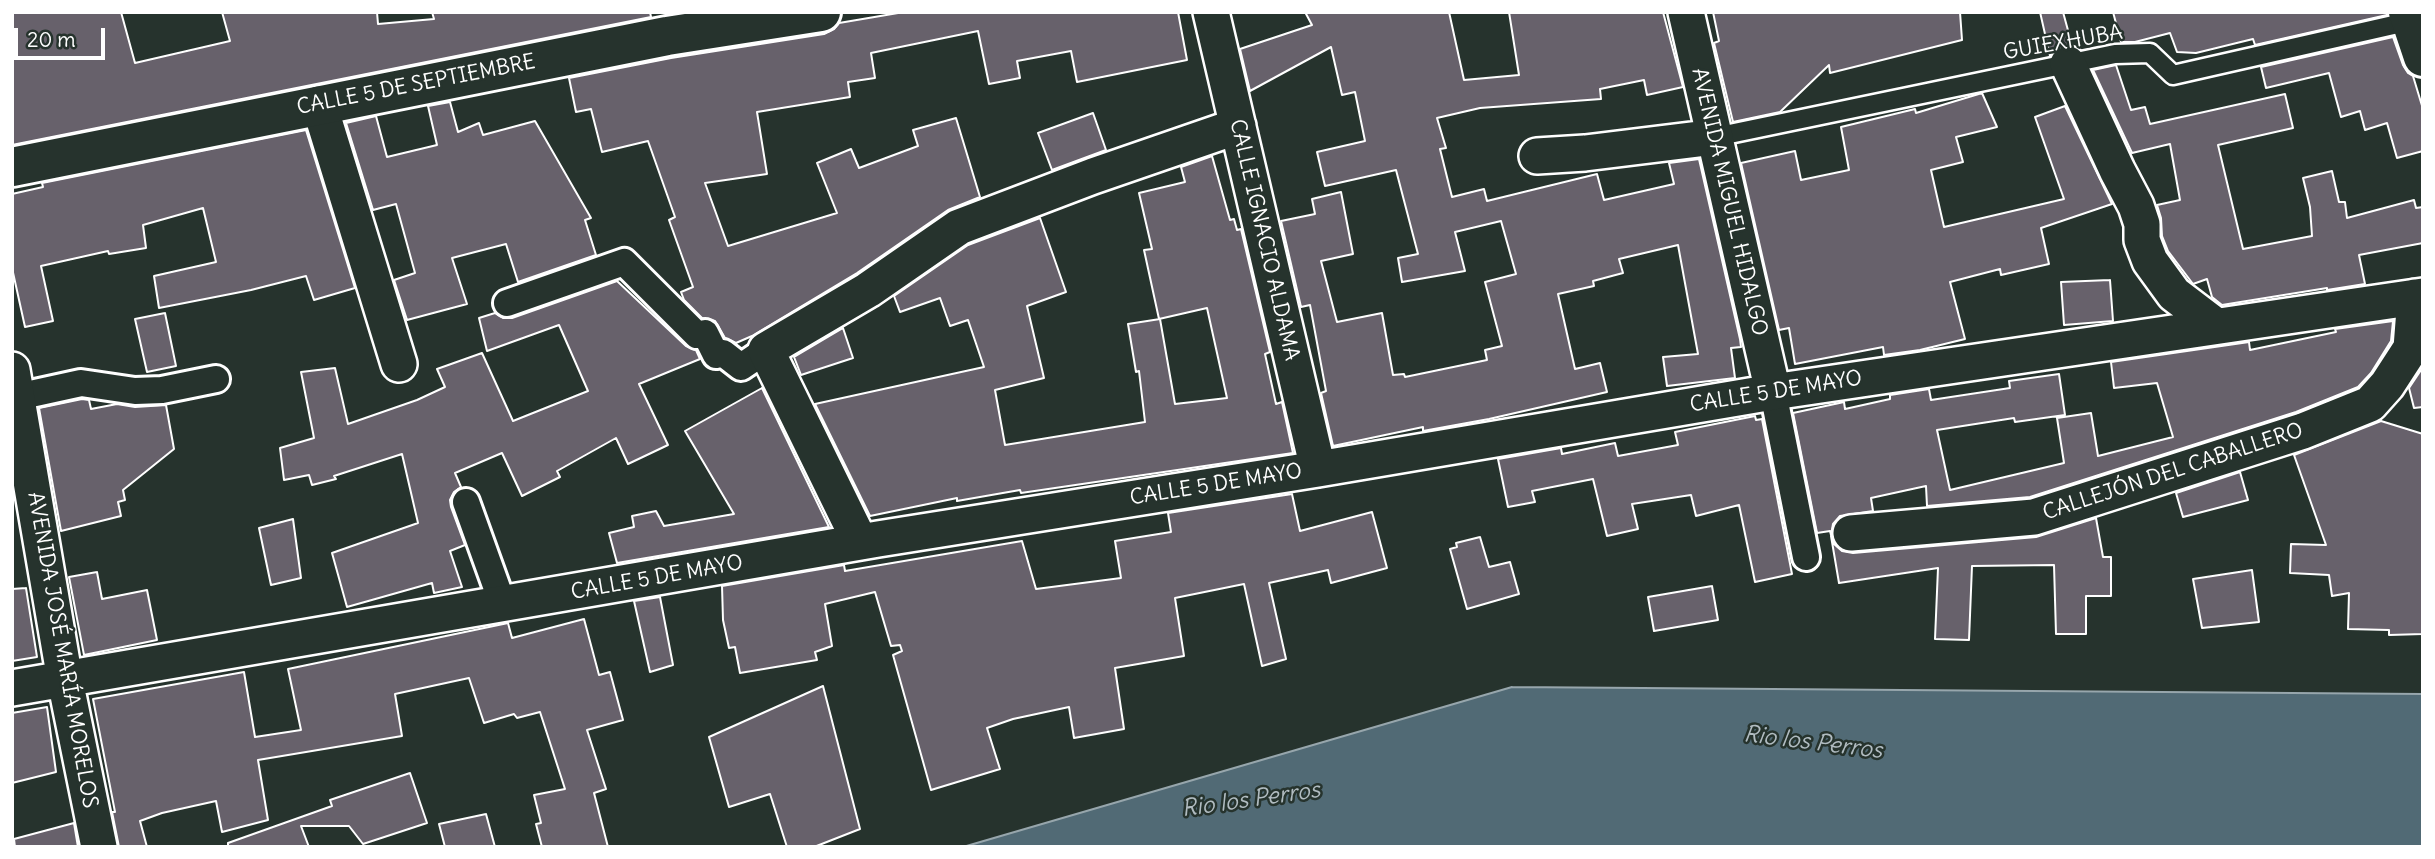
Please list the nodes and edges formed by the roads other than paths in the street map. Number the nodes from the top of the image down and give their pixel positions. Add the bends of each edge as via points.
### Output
1 (821, 12) edge
2 (1211, 12) edge
3 (1686, 12) edge
4 (2410, 17) edge
5 (666, 24) edge
6 (2423, 57) edge
7 (2068, 64) junction
8 (319, 104) junction
9 (1238, 126) junction
10 (1715, 137) junction
11 (1537, 156) dead end
12 (12, 167) edge
13 (2419, 296) edge
14 (508, 303) dead end
15 (2216, 326) junction
16 (766, 350) junction
17 (399, 364) dead end
18 (216, 379) dead end
19 (15, 383) edge
20 (1773, 392) junction
21 (1318, 469) junction
22 (466, 502) dead end
23 (1851, 533) dead end
24 (860, 542) junction
25 (1807, 557) dead end
26 (503, 605) junction
27 (65, 680) junction
28 (12, 688) edge
29 (99, 847) edge

1 - 5 street, CALLE 5 DE SEPTIEMBRE
2 - 9 street, CALLE IGNACIO ALDAMA
3 - 10 street, AVENIDA MIGUEL HIDALGO
4 - 6 street
4 - 7 lane, GUIEXHUBA via 2173,75 2150,53 2115,54
5 - 8 street, CALLE 5 DE SEPTIEMBRE
7 - 10 lane, GUIEXHUBA
7 - 15 street via 2136,206 2150,261 2174,294
8 - 12 street, CALLE 5 DE SEPTIEMBRE
8 - 17 street
9 - 16 street via 959,227 868,290
9 - 21 street, CALLE IGNACIO ALDAMA
10 - 11 street
10 - 20 street, AVENIDA MIGUEL HIDALGO
13 - 15 street, CALLE 5 DE MAYO
13 - 23 street, CALLEJÓN DEL CABALLERO via 2411,348 2370,404 2303,431 2034,517
14 - 16 street via 624,262 697,335 705,333 716,355 723,352 741,368
15 - 20 street, CALLE 5 DE MAYO
16 - 24 street
18 - 19 street via 135,391 82,383
19 - 27 street, AVENIDA JOSÉ MARÍA MORELOS
20 - 21 street, CALLE 5 DE MAYO
20 - 25 street
21 - 24 street, CALLE 5 DE MAYO
22 - 26 street
24 - 26 street, CALLE 5 DE MAYO
26 - 27 street, CALLE 5 DE MAYO
27 - 28 street, CALLE 5 DE MAYO
27 - 29 street, AVENIDA JOSÉ MARÍA MORELOS

